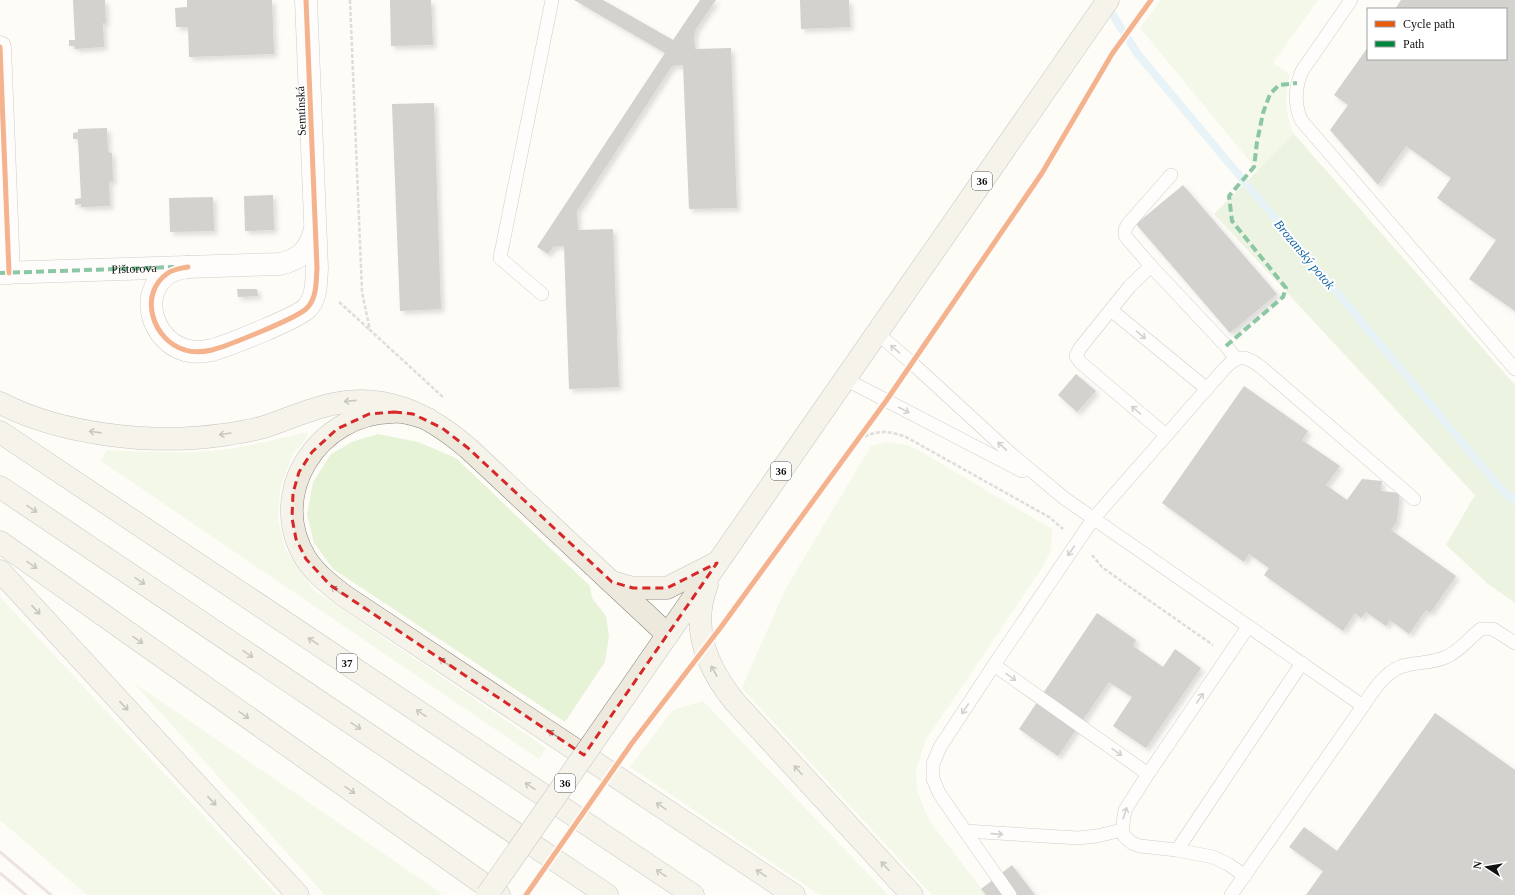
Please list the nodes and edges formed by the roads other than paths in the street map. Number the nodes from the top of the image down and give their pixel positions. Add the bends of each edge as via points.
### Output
1 (306, 0) edge
2 (552, 0) edge
3 (1108, 0) edge
4 (1351, 0) edge
5 (0, 47) edge
6 (1171, 175) dead end
7 (315, 222) junction
8 (1152, 266) junction
9 (188, 267) junction
10 (4, 273) edge
11 (542, 294) dead end
12 (1111, 310) junction
13 (877, 333) junction
14 (1236, 359) junction
15 (1515, 369) edge
16 (845, 380) junction
17 (1207, 389) junction
18 (0, 403) edge
19 (428, 419) junction
20 (0, 432) edge
21 (1166, 435) junction
22 (0, 487) edge
23 (1064, 498) junction
24 (1414, 499) dead end
25 (1093, 519) junction
26 (0, 542) edge
27 (717, 563) junction
28 (0, 571) edge
29 (612, 582) junction
30 (1248, 627) junction
31 (668, 636) junction
32 (1515, 643) edge
33 (1302, 663) junction
34 (994, 665) junction
35 (1363, 706) junction
36 (1148, 774) junction
37 (1122, 830) junction
38 (965, 831) junction
39 (1177, 850) junction
40 (1245, 876) junction
41 (298, 895) edge
42 (487, 895) edge
43 (499, 895) edge
44 (607, 895) edge
45 (693, 895) edge
46 (794, 895) edge
47 (912, 895) edge
48 (1010, 895) edge
49 (1231, 895) edge

1 - 7 street, Semtínská
2 - 11 lane via 500,258
3 - 13 main road, 36
4 - 15 lane via 1302,71 1297,83 1296,102 1301,120
5 - 10 street
6 - 8 lane via 1125,230 1126,238
7 - 9 street, Pištorova via 310,244 295,260 279,264
7 - 9 street via 316,282 308,308 302,313 204,352 178,348 166,340 154,322 151,307 158,282 168,272
8 - 12 lane via 1130,286
8 - 14 lane
9 - 10 street, Pištorova
12 -> 17 lane
21 -> 12 lane via 1076,356
13 - 16 main road, 36
23 -> 13 lane
14 - 17 lane
14 - 24 lane via 1246,358 1261,367
16 -> 23 lane via 1004,461
16 - 27 main road, 36
17 - 21 lane
19 -> 18 main road via 391,404 364,400 331,404 255,429 194,438 158,438 85,431 48,423
19 - 29 main road via 455,436
46 -> 19 main road via 342,594 318,574 306,559 296,539 292,518 293,493 299,472 325,437 353,420 369,414 398,412
45 -> 20 main road, 37
21 - 25 lane
22 -> 44 main road
23 - 25 lane
25 - 30 lane
25 -> 34 lane
26 -> 43 main road
27 - 29 main road via 667,588 634,588
27 - 31 main road, 36
47 -> 27 main road via 720,682 704,649 701,621 704,591
28 -> 41 main road
29 - 31 main road
30 - 33 lane
36 -> 30 lane
31 - 42 main road, 36, bridge
32 - 35 lane via 1493,629 1481,629 1450,655 1438,661 1406,665 1394,670
33 - 35 lane
33 - 39 lane
34 -> 36 lane
34 -> 38 lane via 940,747 933,764 933,779
35 - 40 lane
37 -> 36 lane via 1125,810
38 -> 37 lane via 1078,838
37 - 39 lane via 1124,836 1140,846
38 - 48 lane
39 - 40 lane via 1213,857
40 - 49 lane

